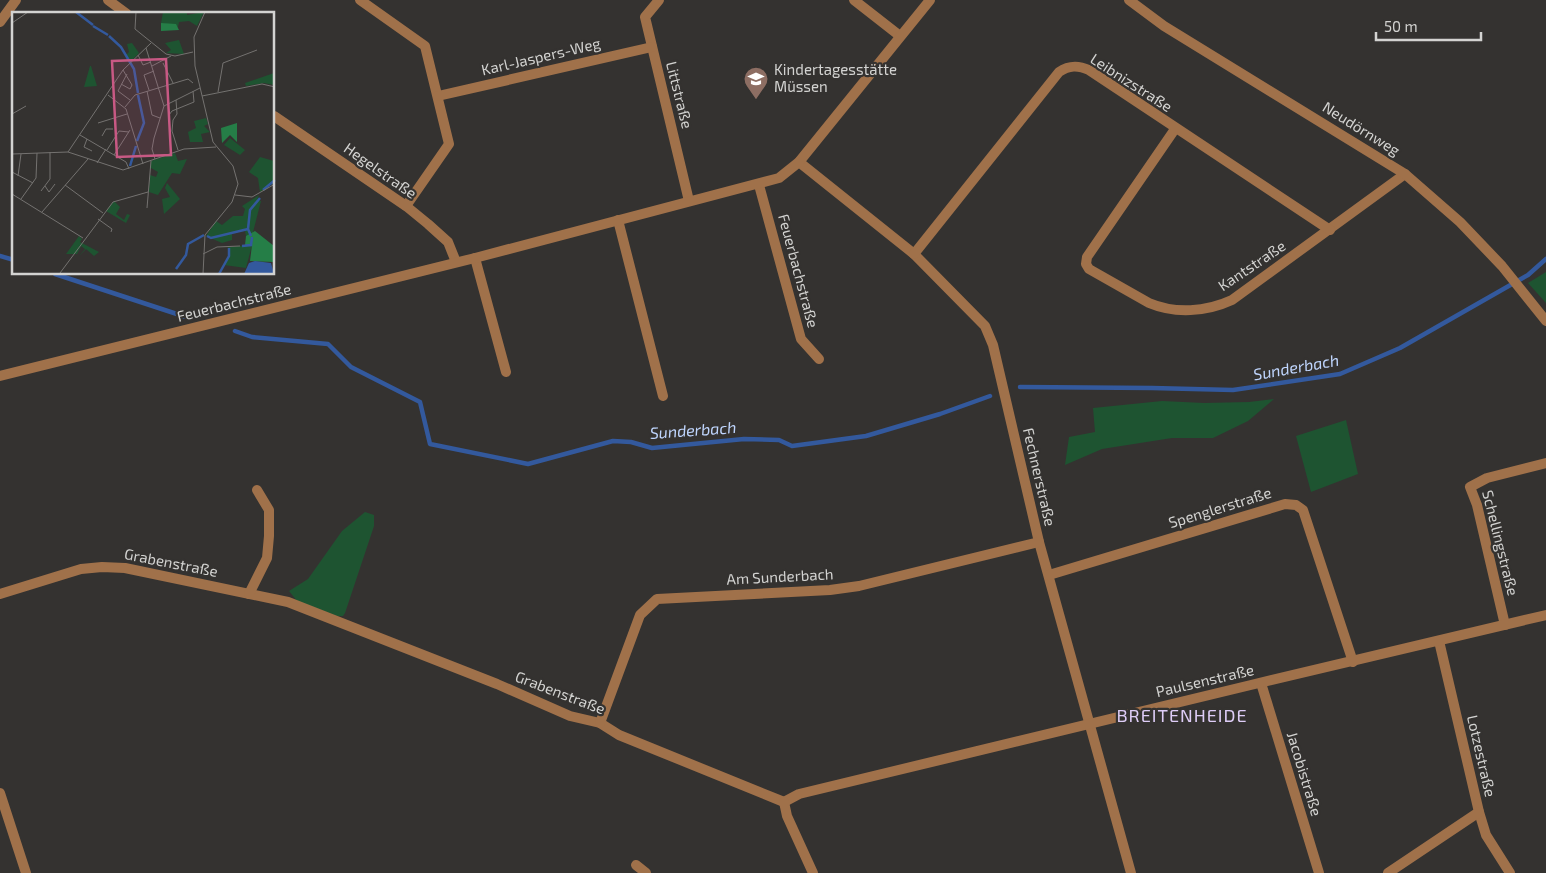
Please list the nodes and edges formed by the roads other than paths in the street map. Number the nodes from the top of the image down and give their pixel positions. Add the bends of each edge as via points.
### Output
1 (16, 0) edge
2 (108, 0) edge
3 (360, 0) edge
4 (658, 0) edge
5 (854, 0) edge
6 (930, 0) edge
7 (1129, 0) edge
8 (124, 12) edge
9 (0, 22) edge
10 (900, 36) junction
11 (652, 47) junction
12 (438, 96) junction
13 (275, 117) edge
14 (1175, 129) junction
15 (799, 162) junction
16 (1405, 174) junction
17 (759, 185) junction
18 (689, 200) junction
19 (406, 206) junction
20 (618, 220) junction
21 (1330, 230) junction
22 (914, 254) junction
23 (475, 258) junction
24 (456, 262) junction
25 (1546, 321) edge
26 (819, 359) dead end
27 (506, 372) dead end
28 (0, 376) edge
29 (663, 396) dead end
30 (1546, 463) edge
31 (257, 490) dead end
32 (1039, 542) junction
33 (1049, 575) junction
34 (0, 594) edge
35 (249, 594) junction
36 (1546, 615) edge
37 (1504, 625) junction
38 (1438, 641) junction
39 (1352, 662) junction
40 (1261, 683) junction
41 (1088, 722) junction
42 (600, 723) junction
43 (0, 793) edge
44 (784, 802) junction
45 (1479, 812) junction
46 (636, 865) dead end
47 (26, 873) edge
48 (646, 873) edge
49 (813, 873) edge
50 (1131, 873) edge
51 (1319, 873) edge
52 (1388, 873) edge
53 (1510, 873) edge

1 - 9 street
2 - 8 street
3 - 12 street via 425,46
4 - 11 street, Littstraße via 645,17
5 - 10 street
6 - 10 street, Feuerbachstraße
7 - 16 street, Neudörnweg via 1164,26
10 - 15 street, Feuerbachstraße
11 - 12 street, Karl-Jaspers-Weg
11 - 18 street, Littstraße
12 - 19 street via 449,144
13 - 19 street, Hegelstraße
14 - 21 street, Leibnizstraße
14 - 21 street, Kantstraße via 1087,257 1089,269 1159,307 1203,310 1232,300
14 - 22 street, Leibnizstraße via 1089,70 1067,67 1059,72
15 - 17 street, Feuerbachstraße via 778,178
15 - 22 street, Fechnerstraße
16 - 21 street, Kantstraße
16 - 25 street, Neudörnweg via 1460,222 1502,266
17 - 18 street, Feuerbachstraße
17 - 26 street, Feuerbachstraße via 801,339
18 - 20 street, Feuerbachstraße
19 - 24 street, Hegelstraße via 448,242
20 - 23 street, Feuerbachstraße
20 - 29 street
22 - 32 street, Fechnerstraße via 985,326 993,345
23 - 24 street, Feuerbachstraße
23 - 27 street
24 - 28 street, Feuerbachstraße
30 - 37 street, Schellingstraße via 1487,478 1470,487
31 - 35 street via 269,510 269,536 267,558
32 - 33 street, Fechnerstraße
32 - 42 street, Am Sunderbach via 859,586 657,598 640,615
33 - 39 street, Spenglerstraße via 1285,504 1296,505 1303,510
33 - 41 street, Fechnerstraße
34 - 35 street, Grabenstraße via 81,569 102,567 125,568
35 - 42 street, Grabenstraße via 288,602 570,716
36 - 37 street, Paulsenstraße
37 - 38 street, Paulsenstraße
38 - 39 street, Paulsenstraße
38 - 45 street, Lotzestraße
39 - 40 street, Paulsenstraße
40 - 41 street, Paulsenstraße
40 - 51 street, Jacobistraße
41 - 44 street, Paulsenstraße via 798,794
41 - 50 street, Fechnerstraße
42 - 44 street, Grabenstraße via 619,735
43 - 47 street
44 - 49 street via 787,816
45 - 52 street
45 - 53 street, Lotzestraße via 1486,835
46 - 48 street

